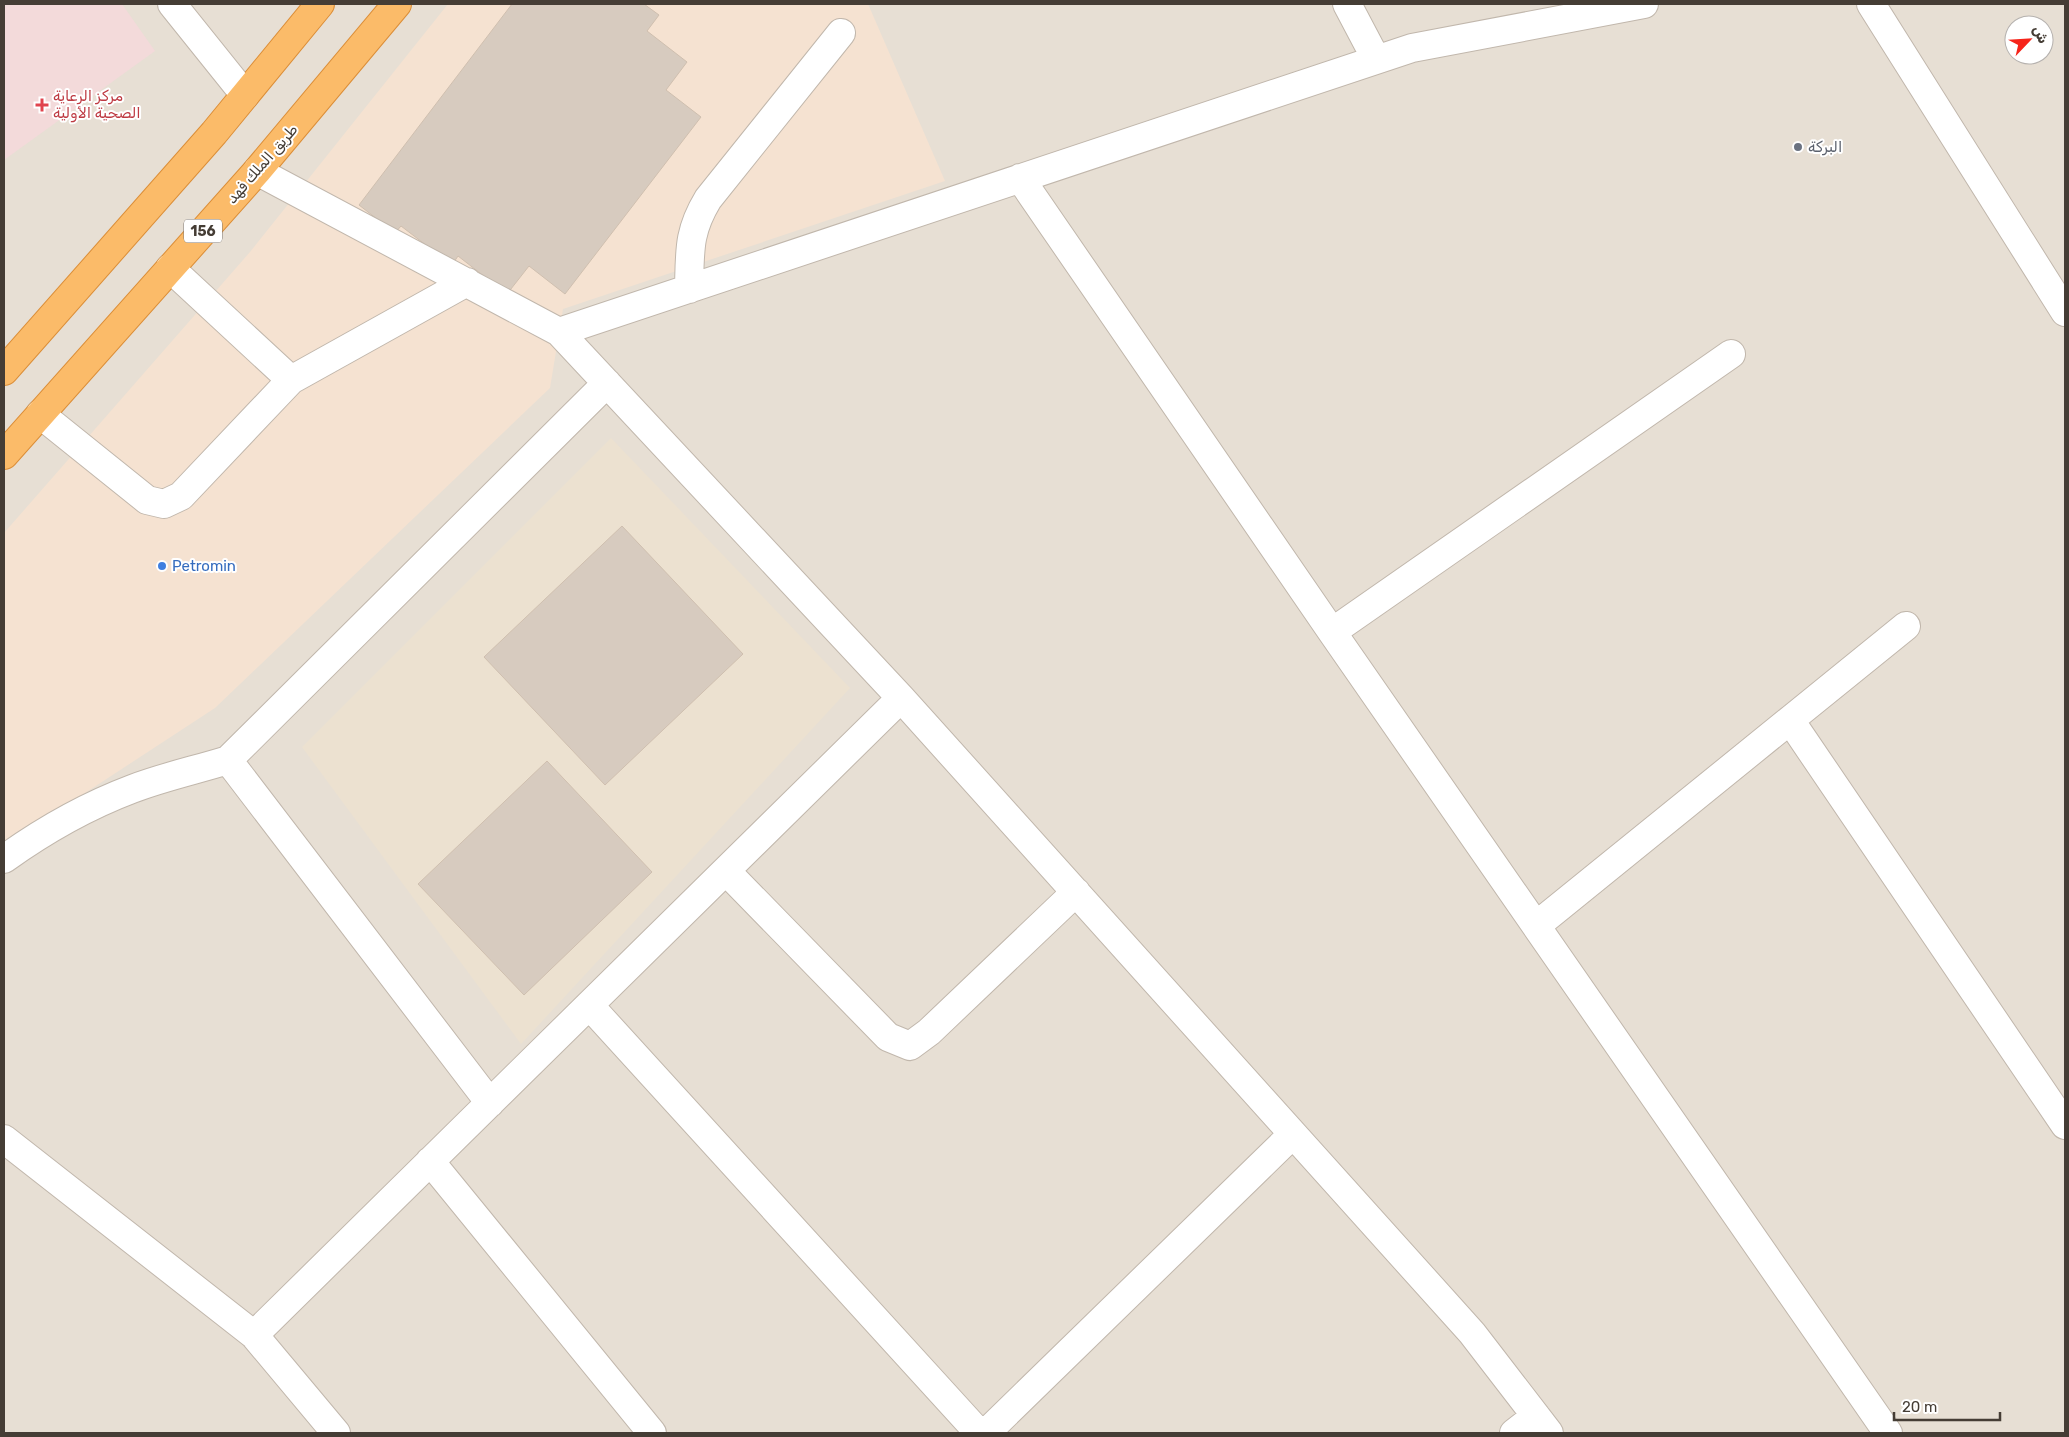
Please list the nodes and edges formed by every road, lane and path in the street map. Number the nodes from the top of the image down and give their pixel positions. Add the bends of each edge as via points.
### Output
1 (172, 4) edge
2 (320, 4) edge
3 (397, 4) edge
4 (1347, 4) edge
5 (1644, 4) edge
6 (1871, 4) edge
7 (841, 33) dead end
8 (1376, 60) junction
9 (245, 96) junction
10 (257, 171) junction
11 (1020, 178) junction
12 (170, 268) junction
13 (467, 282) junction
14 (689, 288) junction
15 (2065, 312) edge
16 (559, 332) junction
17 (1731, 354) dead end
18 (4, 370) edge
19 (291, 380) junction
20 (607, 383) junction
21 (40, 414) junction
22 (4, 455) edge
23 (1906, 626) dead end
24 (1332, 632) junction
25 (902, 698) junction
26 (1790, 720) junction
27 (228, 760) junction
28 (4, 858) edge
29 (726, 871) junction
30 (1076, 892) junction
31 (1537, 925) junction
32 (589, 1005) junction
33 (490, 1103) junction
34 (2065, 1125) edge
35 (1293, 1134) junction
36 (4, 1139) edge
37 (430, 1161) junction
38 (254, 1335) junction
39 (1543, 1425) edge
40 (336, 1433) edge
41 (652, 1433) edge
42 (979, 1433) edge
43 (986, 1433) edge
44 (1514, 1433) edge
45 (1888, 1433) edge

1 - 9 street
2 - 9 highway
3 - 10 highway, طريق الملك فهد / 156
4 - 8 street
5 - 8 street via 1412,48
6 - 15 street
7 - 14 street via 696,218 690,241
8 - 11 street
9 - 18 highway
10 - 12 highway, طريق الملك فهد / 156
10 - 13 street
11 - 14 street
11 - 24 street
12 - 19 street
12 - 21 highway, طريق الملك فهد / 156
13 - 16 street
13 - 19 street
14 - 16 street
16 - 20 street
17 - 24 street
19 - 21 street via 181,496 164,504 147,500
20 - 25 street
20 - 27 street
21 - 22 highway, طريق الملك فهد / 156
23 - 26 street
24 - 31 street
25 - 29 street
25 - 30 street
26 - 31 street
26 - 34 street
27 - 28 street via 132,789 80,813
27 - 33 street
29 - 30 street via 888,1037 910,1046 930,1032
29 - 32 street
30 - 35 street
31 - 45 street
32 - 33 street
32 - 42 street
33 - 37 street
35 - 39 street via 1472,1333
35 - 43 street
36 - 38 street
37 - 38 street
37 - 41 street
38 - 40 street
39 - 44 street

